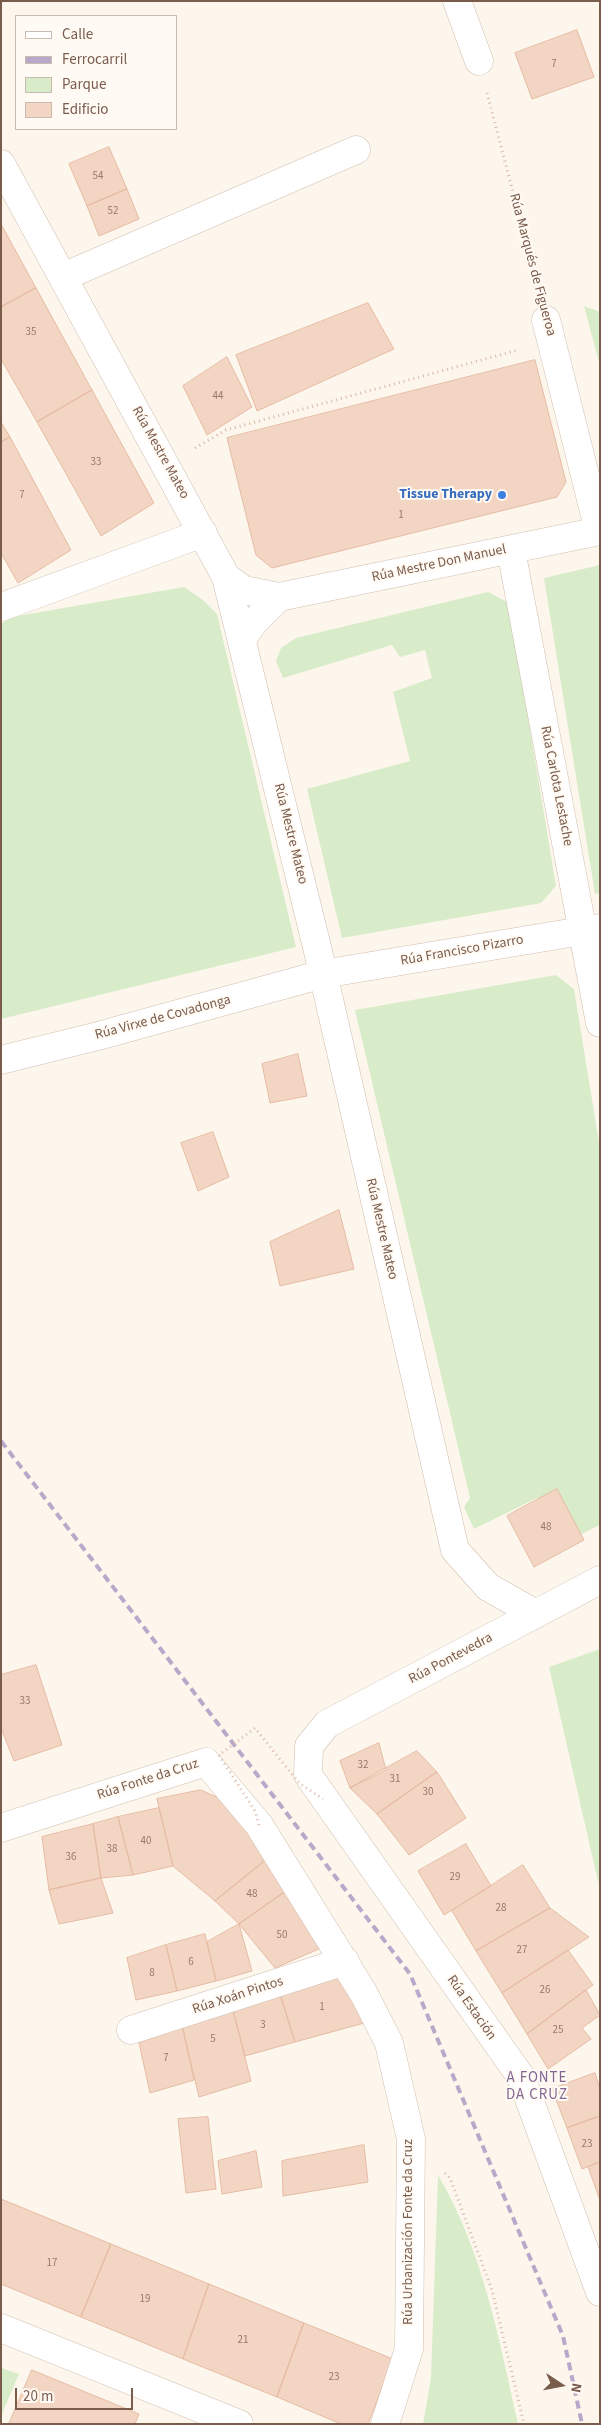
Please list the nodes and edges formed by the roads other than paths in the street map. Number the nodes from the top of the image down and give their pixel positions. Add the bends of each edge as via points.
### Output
1 (457, 1) edge
2 (479, 61) road end
3 (356, 150) dead end
4 (1, 164) edge
5 (63, 277) junction
6 (549, 330) road end
7 (600, 531) edge
8 (203, 532) junction
9 (511, 550) junction
10 (226, 577) junction
11 (279, 597) junction
12 (1, 608) edge
13 (242, 639) junction
14 (592, 929) edge
15 (323, 974) junction
16 (600, 1023) edge
17 (1, 1060) edge
18 (600, 1580) edge
19 (536, 1614) junction
20 (309, 1746) joint
21 (1, 1828) edge
22 (345, 1961) junction
23 (131, 2030) dead end
24 (600, 2292) edge
25 (1, 2328) edge
26 (239, 2424) edge
27 (385, 2424) edge

1 - 2 street
3 - 5 street
4 - 5 street, Rúa Mestre Mateo
5 - 8 street, Rúa Mestre Mateo
6 - 7 street, Rúa Marqués de Figueroa
7 - 9 street, Rúa Mestre Don Manuel
8 - 10 street, Rúa Mestre Mateo
8 - 12 street
9 - 11 street, Rúa Mestre Don Manuel
9 - 14 street, Rúa Carlota Lestache
10 - 11 street, Rúa Mestre Don Manuel via 244,590
10 - 13 street, Rúa Mestre Mateo
11 - 13 street
13 - 15 street, Rúa Mestre Mateo
14 - 15 street, Rúa Francisco Pizarro
14 - 16 street, Rúa Carlota Lestache
15 - 17 street, Rúa Virxe de Covadonga
15 - 19 street, Rúa Mestre Mateo via 455,1550 488,1587
18 - 19 street, Rúa Pontevedra
19 - 20 street, Rúa Pontevedra via 327,1724
20 - 24 street, Rúa Estación via 308,1775 323,1799 521,2077
21 - 22 street, Rúa Fonte da Cruz via 206,1762 258,1825
22 - 23 street, Rúa Xoán Pintos
22 - 27 street, Rúa Urbanización Fonte da Cruz via 389,2043 412,2139 409,2349
25 - 26 street

